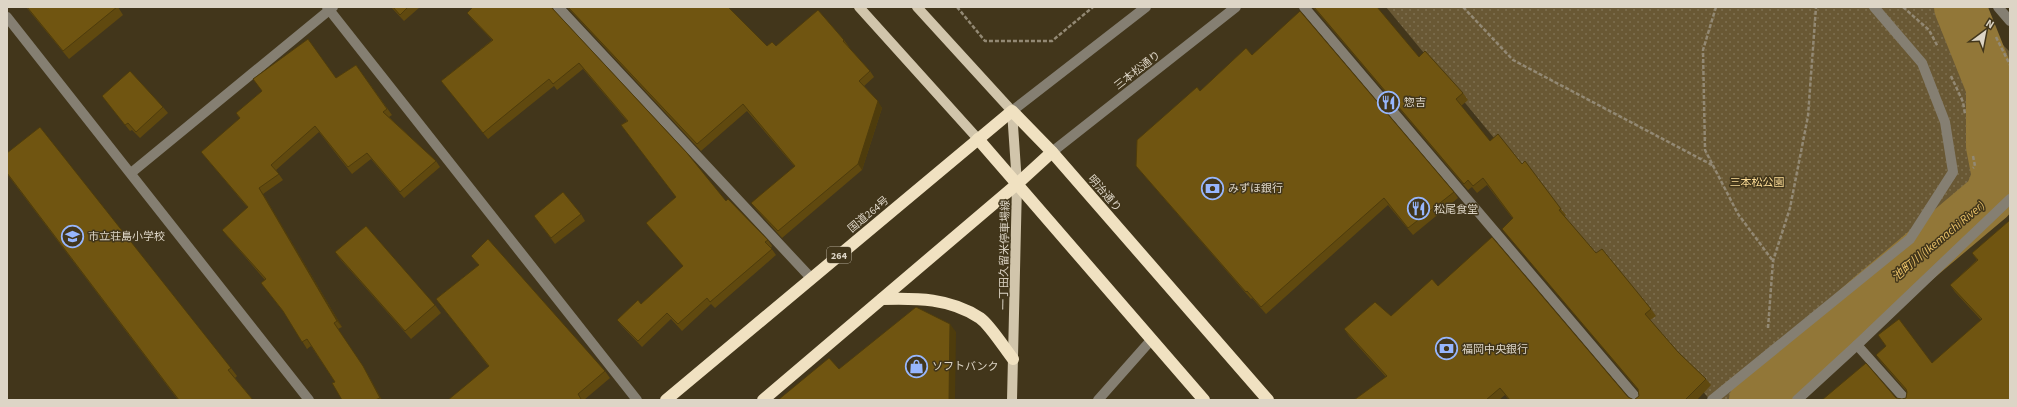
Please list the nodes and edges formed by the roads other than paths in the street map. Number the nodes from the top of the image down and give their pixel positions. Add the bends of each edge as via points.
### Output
1 (558, 7) edge
2 (859, 7) edge
3 (918, 7) edge
4 (1146, 7) edge
5 (1236, 7) edge
6 (1304, 7) edge
7 (1874, 7) edge
8 (1998, 7) edge
9 (330, 8) edge
10 (7, 17) edge
11 (2010, 21) edge
12 (1012, 111) junction
13 (978, 139) junction
14 (1052, 152) junction
15 (131, 172) junction
16 (1017, 184) junction
17 (2010, 199) edge
18 (811, 278) junction
19 (882, 299) junction
20 (1152, 339) junction
21 (1857, 345) junction
22 (1013, 359) junction
23 (309, 400) edge
24 (638, 400) edge
25 (666, 400) edge
26 (763, 400) edge
27 (1012, 400) edge
28 (1098, 400) edge
29 (1204, 400) edge
30 (1268, 400) edge
31 (1638, 400) edge
32 (1712, 400) edge
33 (1797, 400) edge
34 (1906, 400) edge

1 - 18 street
2 - 13 main road
3 - 12 main road, 明治通り
4 - 12 street
5 - 14 street, 三本松通り
6 - 31 street
7 - 32 street via 1922,63 1945,122 1953,172 1910,239
8 - 11 street
9 - 15 street
9 - 24 street
10 - 15 street
12 - 13 highway, 国道264号 / 264
12 - 14 highway, 明治通り
12 - 16 main road, 一丁田久留米停車場線
13 - 16 highway
13 - 18 highway, 国道264号 / 264
14 - 16 highway
14 - 30 highway, 明治通り
15 - 23 street
16 - 19 highway
16 - 20 highway
16 - 22 main road, 一丁田久留米停車場線
17 - 21 street
18 - 25 highway, 国道264号 / 264
19 - 22 highway via 922,298 948,303 981,319
19 - 26 highway
20 - 28 street
20 - 29 highway
21 - 33 street
21 - 34 street
22 - 27 main road, 一丁田久留米停車場線

